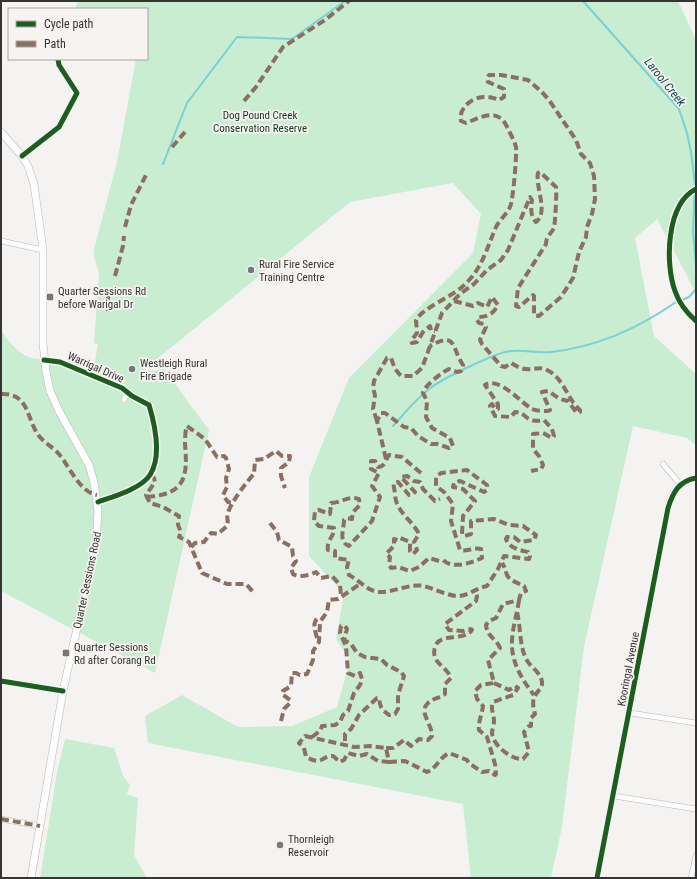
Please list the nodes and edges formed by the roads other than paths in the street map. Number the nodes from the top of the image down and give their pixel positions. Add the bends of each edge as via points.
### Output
1 (58, 60) edge
2 (1, 132) edge
3 (22, 156) junction
4 (696, 189) edge
5 (1, 241) edge
6 (43, 250) junction
7 (696, 321) edge
8 (44, 360) junction
9 (127, 392) junction
10 (124, 400) dead end
11 (663, 464) dead end
12 (696, 478) edge
13 (680, 484) junction
14 (98, 502) junction
15 (1, 681) edge
16 (63, 691) junction
17 (630, 713) junction
18 (696, 723) edge
19 (614, 796) junction
20 (696, 809) edge
21 (1, 819) edge
22 (40, 826) junction
23 (696, 856) edge
24 (31, 878) edge
25 (597, 878) edge
26 (692, 878) edge

1 - 3 street via 77,93 58,127
2 - 3 main road, Quarter Sessions Road
3 - 6 main road, Quarter Sessions Road via 34,184
4 - 7 street via 690,192 675,215 669,243 671,268 678,297
5 - 6 street
6 - 8 main road, Quarter Sessions Road
8 - 9 street, Warrigal Drive via 60,362
8 - 14 main road, Quarter Sessions Road via 54,400 89,465
9 - 10 street, Warrigal Drive
9 - 14 street, Warrigal Drive via 149,405 155,436 155,462 150,476 140,484
11 - 13 street
12 - 13 street
13 - 17 street, Kooringal Avenue via 672,495 668,508
14 - 16 main road, Quarter Sessions Road via 96,547
15 - 16 street
16 - 22 main road, Quarter Sessions Road
17 - 18 street, Kooringal Avenue
17 - 19 street, Kooringal Avenue
19 - 20 street
19 - 25 street, Kooringal Avenue
21 - 22 street
22 - 24 main road, Quarter Sessions Road
23 - 26 street

